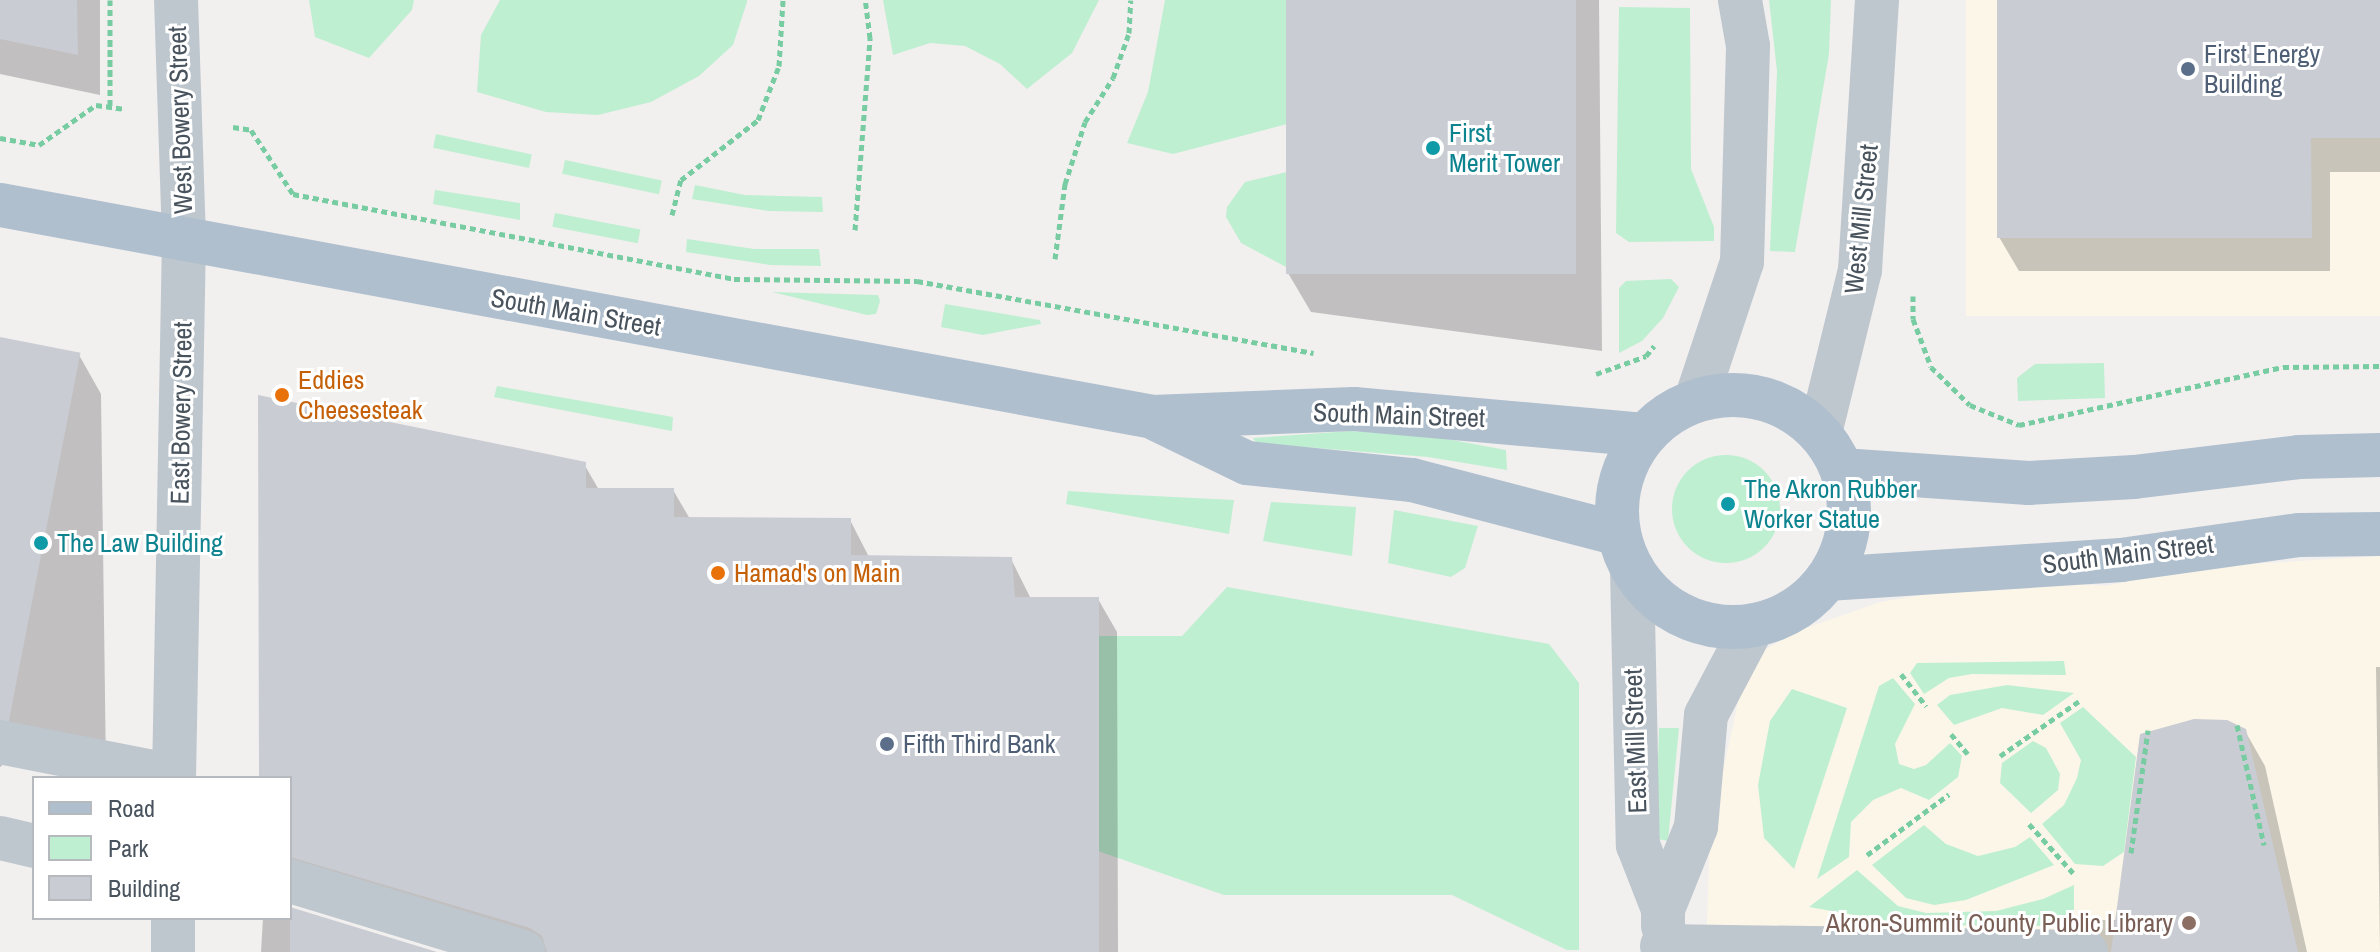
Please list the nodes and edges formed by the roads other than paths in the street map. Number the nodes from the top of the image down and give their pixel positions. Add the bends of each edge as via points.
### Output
1 (176, 0) edge
2 (1740, 0) edge
3 (1877, 0) edge
4 (0, 205) edge
5 (184, 240) junction
6 (1696, 400) junction
7 (1153, 417) junction
8 (1820, 433) junction
9 (1644, 435) junction
10 (2380, 455) edge
11 (1842, 470) junction
12 (2380, 534) edge
13 (1626, 551) junction
14 (1827, 579) junction
15 (1753, 626) junction
16 (0, 742) edge
17 (169, 776) edge
18 (174, 776) edge
19 (0, 838) edge
20 (32, 846) edge
21 (292, 882) edge
22 (173, 920) edge
23 (1663, 936) edge
24 (173, 952) edge
25 (523, 952) edge
26 (2086, 952) edge

1 - 5 street, West Bowery Street
2 - 6 street via 1748,46 1742,262
3 - 8 street, West Mill Street via 1860,270
4 - 5 main road, South Main Street
5 - 7 main road, South Main Street
5 - 18 street, East Bowery Street
6 - 8 main road via 1730,394 1763,398 1795,411
6 - 9 main road
7 - 9 main road, South Main Street via 1354,409
7 - 13 main road, South Main Street via 1247,463 1412,480
8 - 11 main road
9 - 13 main road via 1620,487
10 - 11 main road via 2299,457 2134,477 2029,483
11 - 14 main road via 1849,508 1845,545
12 - 14 main road, South Main Street via 2299,535 2121,560
13 - 15 main road via 1654,596 1684,616 1718,626
13 - 23 street, East Mill Street via 1638,845
14 - 15 main road via 1781,617
15 - 23 street via 1706,715 1696,827
16 - 17 street
19 - 20 street
21 - 25 street
22 - 24 street
23 - 26 street

